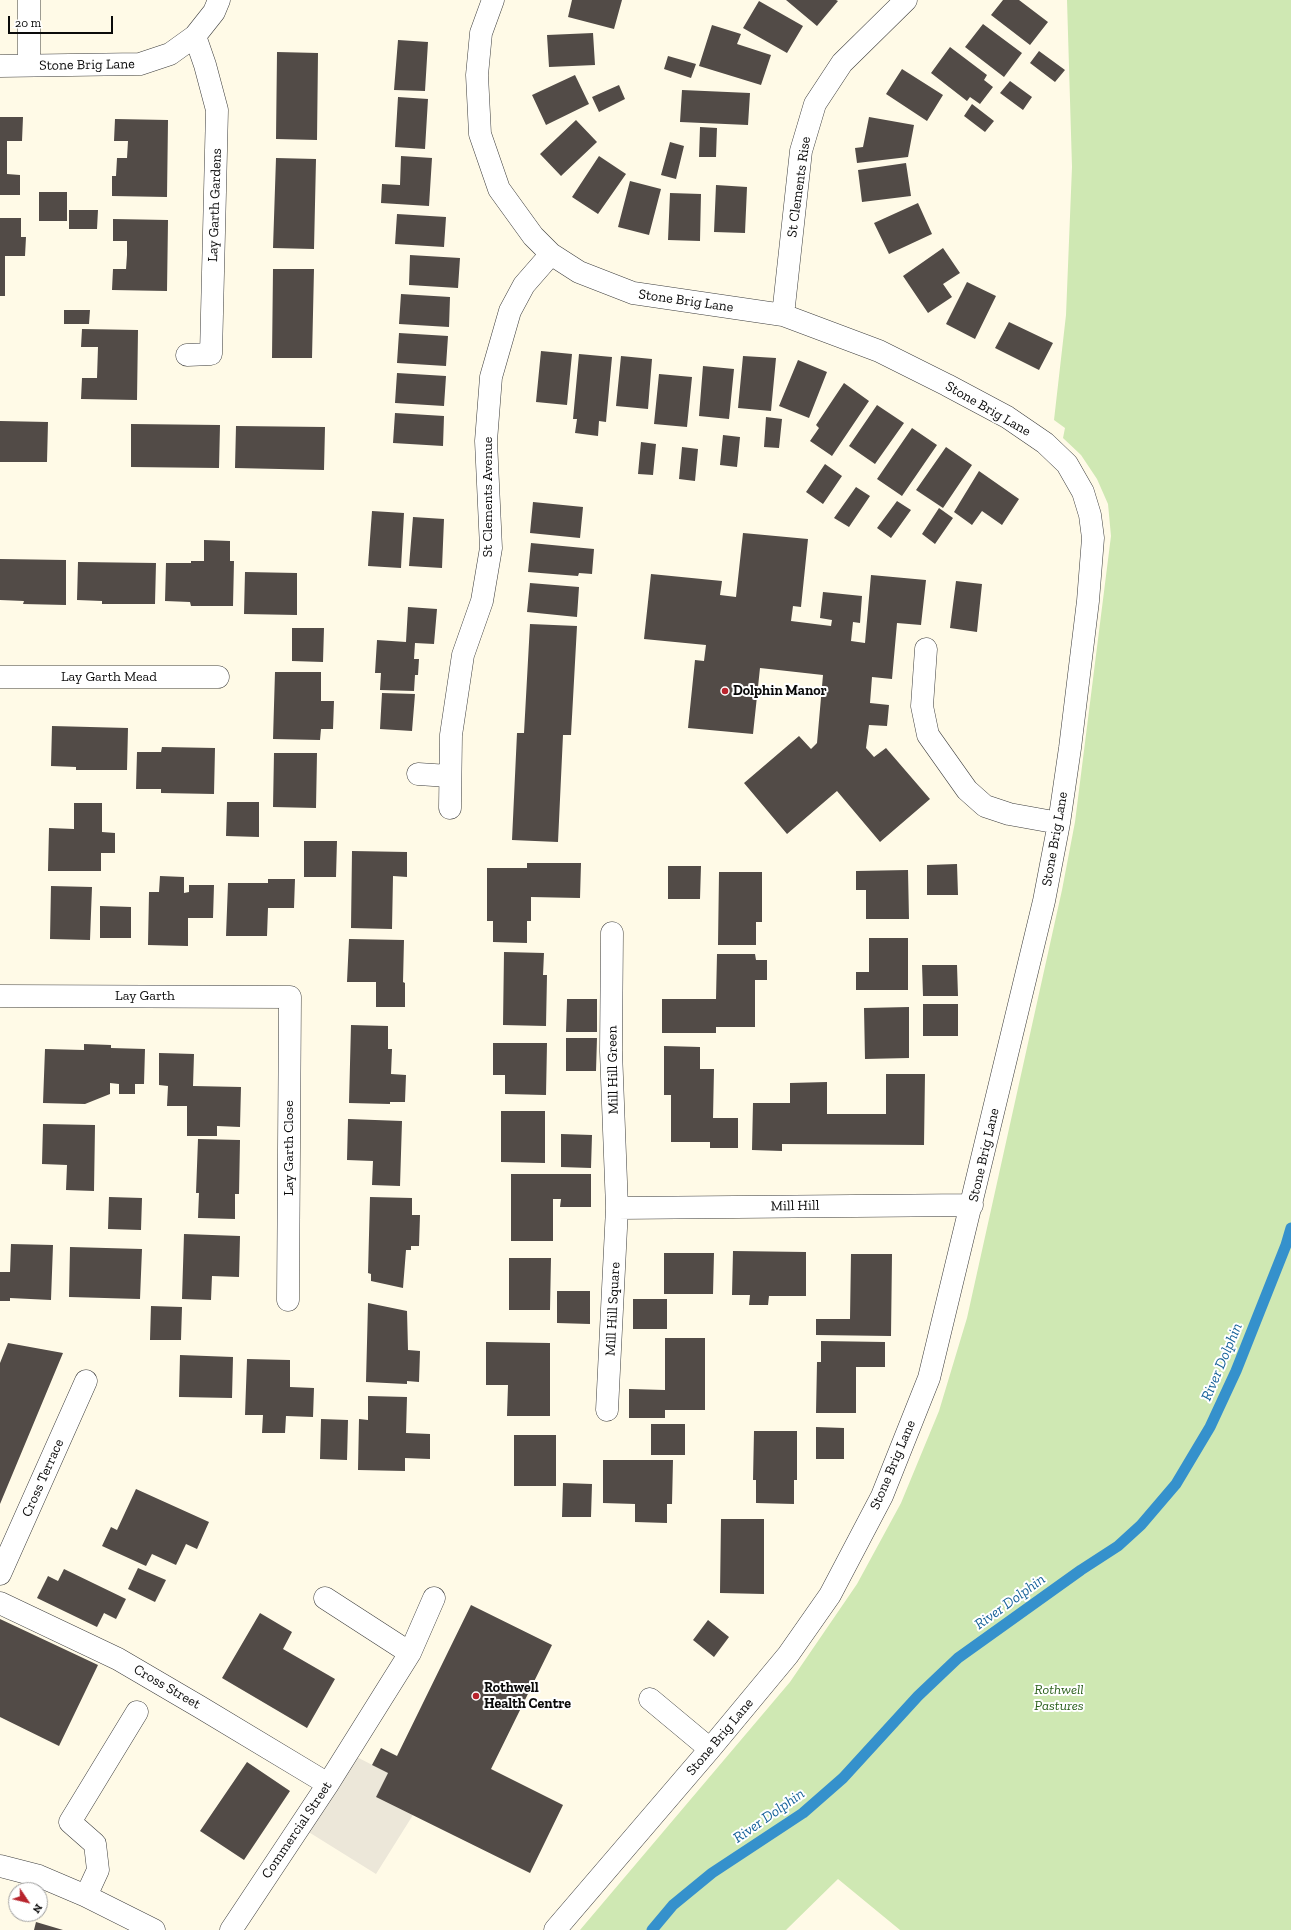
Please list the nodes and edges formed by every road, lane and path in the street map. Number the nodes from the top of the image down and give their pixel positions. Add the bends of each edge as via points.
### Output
1 (29, 0) edge
2 (219, 0) edge
3 (493, 0) edge
4 (906, 0) edge
5 (195, 36) junction
6 (29, 65) junction
7 (0, 66) edge
8 (551, 254) junction
9 (783, 315) junction
10 (188, 355) dead end
11 (926, 649) dead end
12 (0, 677) edge
13 (218, 677) dead end
14 (418, 774) dead end
15 (450, 776) junction
16 (450, 808) dead end
17 (1059, 823) junction
18 (612, 933) dead end
19 (0, 996) edge
20 (290, 997) joint
21 (972, 1205) junction
22 (617, 1208) junction
23 (288, 1300) dead end
24 (86, 1381) dead end
25 (607, 1410) dead end
26 (0, 1574) edge
27 (325, 1598) dead end
28 (434, 1598) dead end
29 (0, 1603) edge
30 (410, 1653) junction
31 (650, 1699) dead end
32 (138, 1712) dead end
33 (710, 1749) junction
34 (328, 1784) junction
35 (0, 1866) edge
36 (86, 1896) junction
37 (154, 1930) edge
38 (231, 1930) edge
39 (555, 1930) edge

1 - 6 street
2 - 5 street, Stone Brig Lane via 214,12
3 - 8 street, Stone Brig Lane via 481,33 478,75 480,134 499,188 533,236
4 - 9 street, St Clements Rise via 842,63 814,104 801,151
5 - 6 street, Stone Brig Lane via 170,54 140,64
5 - 10 street, Lay Garth Gardens via 217,110 211,354
6 - 7 street, Stone Brig Lane
8 - 9 street, Stone Brig Lane via 579,272 633,293
8 - 15 street, St Clements Avenue via 524,285 510,311 491,377 486,441 491,548 482,600 463,655 450,735
9 - 17 street, Stone Brig Lane via 879,351 1007,417 1045,443 1067,464 1083,492 1093,538 1088,601
11 - 17 street via 922,706 928,736 967,790 985,806 1009,814
12 - 13 street, Lay Garth Mead
14 - 15 street
15 - 16 street, St Clements Avenue
17 - 21 street, Stone Brig Lane via 1044,901
18 - 22 street, Mill Hill Green via 612,1051
19 - 20 street, Lay Garth
20 - 23 street, Lay Garth Close
21 - 22 street, Mill Hill
21 - 33 street, Stone Brig Lane via 929,1378 882,1496 826,1601 788,1655
22 - 25 street, Mill Hill Square
24 - 26 street, Cross Terrace
27 - 30 street
28 - 30 street, Commercial Street
29 - 34 street, Cross Street via 118,1660 200,1706
30 - 34 street, Commercial Street
31 - 33 street
32 - 36 street via 70,1822 95,1844 98,1870
33 - 39 street, Stone Brig Lane
34 - 38 street, Commercial Street
35 - 36 street via 39,1876
36 - 37 street

